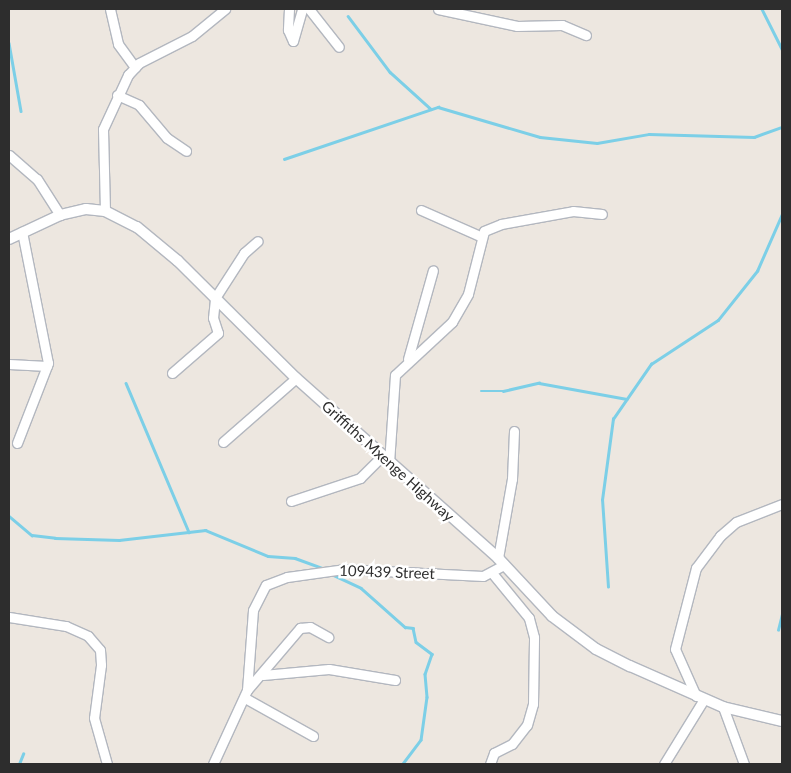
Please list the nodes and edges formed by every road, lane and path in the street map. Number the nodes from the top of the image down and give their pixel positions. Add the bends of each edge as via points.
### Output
1 (110, 9) edge
2 (225, 9) edge
3 (289, 9) edge
4 (302, 9) edge
5 (309, 9) edge
6 (438, 9) edge
7 (586, 35) dead end
8 (339, 47) dead end
9 (135, 67) junction
10 (116, 95) junction
11 (186, 151) dead end
12 (9, 155) edge
13 (421, 210) dead end
14 (105, 211) junction
15 (602, 214) dead end
16 (60, 215) junction
17 (22, 232) junction
18 (480, 236) junction
19 (9, 238) edge
20 (258, 242) dead end
21 (433, 270) dead end
22 (215, 298) junction
23 (407, 361) junction
24 (9, 364) edge
25 (47, 366) junction
26 (172, 373) dead end
27 (296, 378) junction
28 (514, 431) dead end
29 (223, 442) dead end
30 (17, 443) dead end
31 (385, 459) junction
32 (290, 501) dead end
33 (782, 504) edge
34 (501, 562) junction
35 (492, 573) junction
36 (10, 620) edge
37 (328, 637) dead end
38 (263, 675) junction
39 (396, 680) dead end
40 (246, 694) junction
41 (700, 697) junction
42 (723, 707) junction
43 (782, 721) edge
44 (314, 736) dead end
45 (107, 764) edge
46 (213, 764) edge
47 (490, 764) edge
48 (664, 764) edge
49 (744, 764) edge

1 - 9 street via 118,44
2 - 9 street via 192,36
3 - 4 street via 288,30 293,41
5 - 8 street
6 - 7 street via 509,25 562,25
9 - 10 street
10 - 11 street via 139,105 167,138
10 - 14 street via 107,115 101,146
12 - 16 street via 37,180
13 - 18 street
14 - 16 street, Griffiths Mxenge Highway via 86,209
14 - 22 street, Griffiths Mxenge Highway via 154,239
15 - 18 street via 573,210 501,224
16 - 17 street, Griffiths Mxenge Highway
17 - 19 street, Griffiths Mxenge Highway
17 - 25 street via 47,350
18 - 23 street via 468,294 452,322
20 - 22 street via 244,253
21 - 23 street
22 - 26 street via 213,318 218,333
22 - 27 street, Griffiths Mxenge Highway
23 - 31 street via 395,376
24 - 25 street
25 - 30 street
27 - 29 street
27 - 31 street, Griffiths Mxenge Highway
28 - 34 street via 512,479
31 - 32 street via 360,478
31 - 34 street, Griffiths Mxenge Highway
33 - 41 street via 736,522 720,536 696,568 675,649
34 - 35 street, 109439 Street
34 - 41 street, Griffiths Mxenge Highway via 552,616 596,649
35 - 40 street, 109439 Street via 477,576 344,569 271,582 261,589 253,610
35 - 47 street via 529,618 534,637 533,704 527,725 512,744 494,753
36 - 45 street via 66,626 88,636 100,650 94,718
37 - 38 street via 310,627 300,628
38 - 39 street via 328,669
38 - 40 street
40 - 44 street
40 - 46 street
41 - 42 street, Griffiths Mxenge Highway
41 - 48 street
42 - 43 street, Griffiths Mxenge Highway
42 - 49 street

